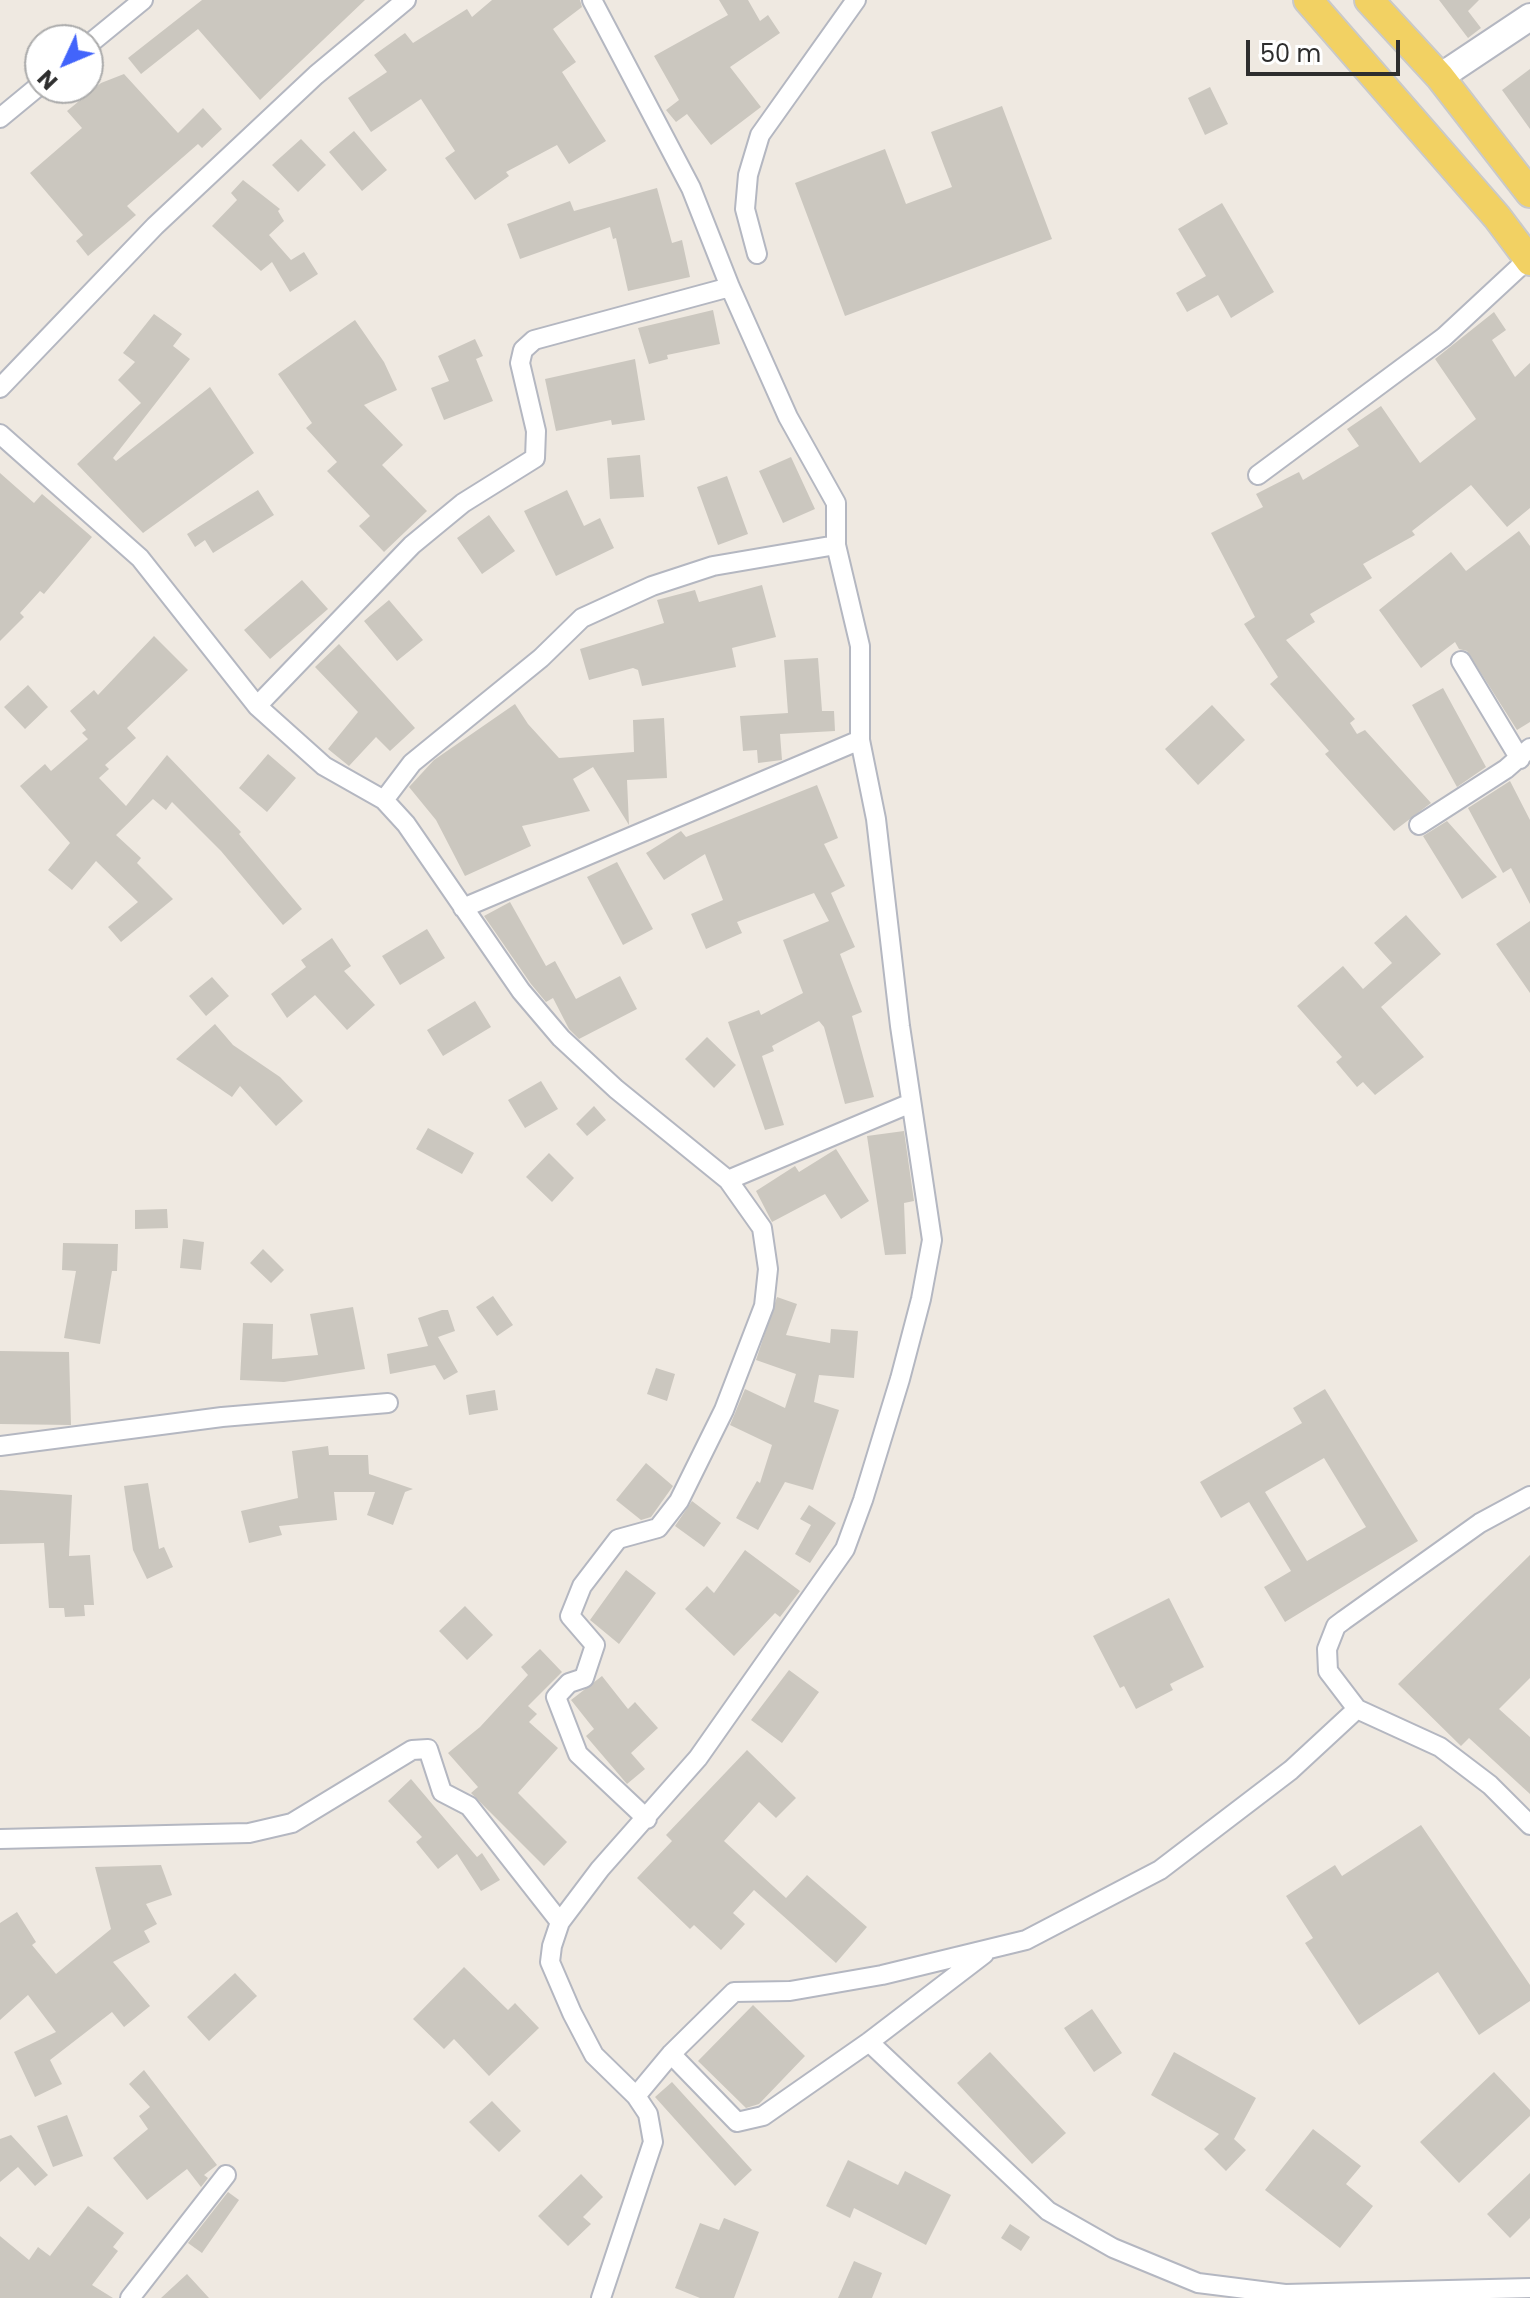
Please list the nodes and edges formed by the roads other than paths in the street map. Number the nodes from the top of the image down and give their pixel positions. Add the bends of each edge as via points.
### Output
1 (143, 0) edge
2 (406, 0) edge
3 (592, 0) edge
4 (856, 0) edge
5 (1308, 0) edge
6 (1369, 0) edge
7 (1530, 17) edge
8 (104, 32) edge
9 (1440, 77) junction
10 (24, 98) edge
11 (0, 118) edge
12 (1530, 193) edge
13 (757, 254) dead end
14 (1529, 260) edge
15 (730, 287) junction
16 (0, 388) edge
17 (0, 434) edge
18 (1258, 475) dead end
19 (836, 545) junction
20 (1461, 661) dead end
21 (257, 706) junction
22 (860, 740) junction
23 (1525, 754) edge
24 (384, 800) junction
25 (1419, 825) dead end
26 (463, 908) junction
27 (911, 1103) junction
28 (728, 1180) junction
29 (388, 1403) dead end
30 (0, 1446) edge
31 (1530, 1496) edge
32 (1357, 1709) junction
33 (647, 1819) junction
34 (1530, 1825) edge
35 (0, 1839) edge
36 (560, 1922) junction
37 (989, 1950) junction
38 (869, 2042) junction
39 (671, 2054) junction
40 (636, 2096) junction
41 (226, 2175) dead end
42 (1530, 2288) edge
43 (130, 2298) edge
44 (601, 2298) edge

1 - 8 street
2 - 16 street via 316,75 155,226
3 - 15 street via 691,188
4 - 13 street via 760,135 745,209
5 - 14 main road
6 - 9 main road
7 - 9 street
9 - 12 main road
10 - 11 street
14 - 18 street via 1444,337
15 - 19 street via 788,417 836,503
15 - 21 street via 534,340 523,350 520,363 536,431 535,458 463,503 412,545
17 - 21 street via 140,558
19 - 22 street via 860,646
19 - 24 street via 713,566 582,618 412,763
20 - 23 street
21 - 24 street via 324,766
22 - 26 street
22 - 27 street via 876,819
23 - 25 street
24 - 26 street via 423,846
26 - 28 street via 561,1038
27 - 28 street
27 - 33 street via 932,1240 921,1299 845,1549 733,1710
28 - 33 street via 762,1228 768,1269 754,1337 679,1501 658,1528 618,1539 582,1586 570,1616 595,1645 584,1678 569,1683 556,1697 578,1754
29 - 30 street via 222,1417
31 - 32 street via 1480,1523 1336,1626 1327,1649 1328,1671
32 - 34 street via 1440,1747 1490,1785
32 - 37 street via 1291,1770 1160,1870 1026,1940
33 - 36 street
35 - 36 street via 249,1833 292,1823 412,1750 428,1749 442,1792 469,1806
36 - 40 street via 550,1962 559,1986 594,2055
37 - 38 street
37 - 39 street via 790,1991 734,1992
38 - 39 street via 763,2116 737,2122
38 - 42 street via 1048,2211 1113,2248 1198,2283 1285,2294
39 - 40 street
40 - 44 street via 648,2114 653,2142
41 - 43 street

